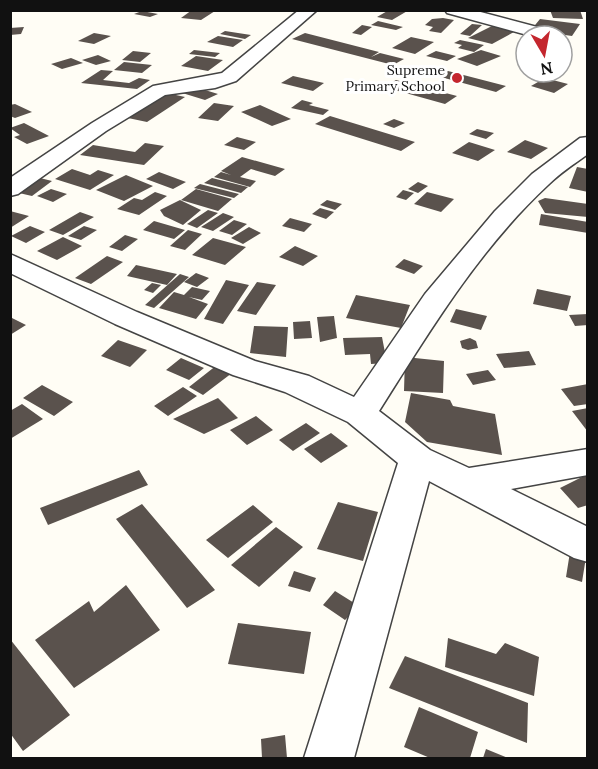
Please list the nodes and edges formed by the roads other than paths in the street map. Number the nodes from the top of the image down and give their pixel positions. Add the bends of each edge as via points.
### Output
1 (309, 10) edge
2 (453, 10) edge
3 (514, 26) edge
4 (588, 143) edge
5 (10, 189) edge
6 (10, 262) edge
7 (360, 414) junction
8 (417, 459) junction
9 (588, 462) edge
10 (466, 483) junction
11 (588, 546) edge
12 (329, 759) edge

1 - 5 street via 229,77 160,90
2 - 3 street
4 - 7 street via 540,179 504,216 435,300
6 - 7 street via 126,318 244,368 297,384
7 - 8 street
8 - 10 street
8 - 12 street
9 - 10 street
10 - 11 street

